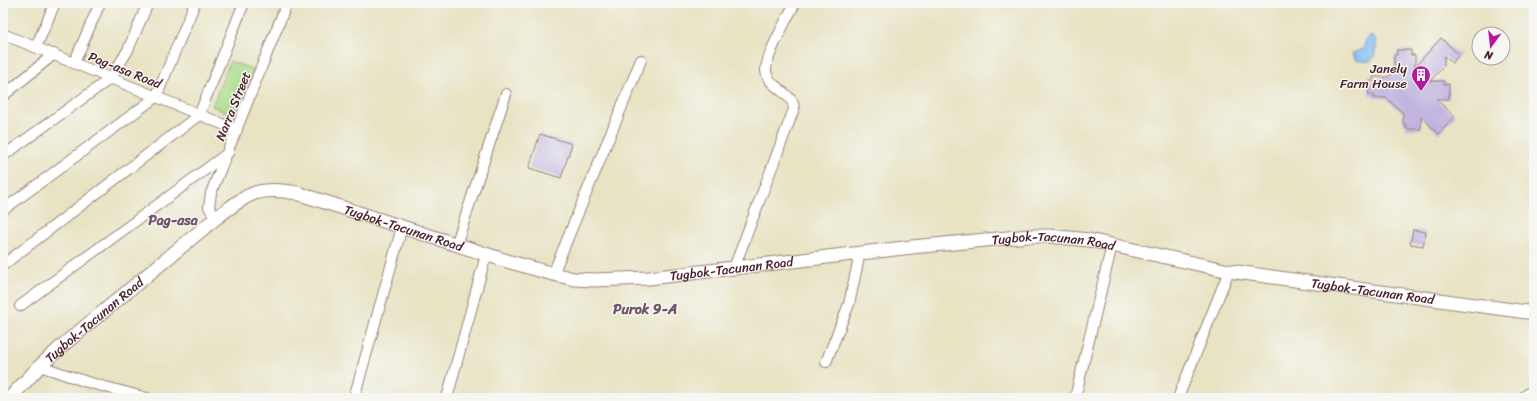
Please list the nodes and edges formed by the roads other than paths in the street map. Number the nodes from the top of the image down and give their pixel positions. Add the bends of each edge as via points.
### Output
1 (55, 3) edge
2 (100, 3) edge
3 (148, 3) edge
4 (195, 3) edge
5 (244, 3) edge
6 (287, 3) edge
7 (795, 3) edge
8 (3, 34) edge
9 (36, 47) junction
10 (54, 54) junction
11 (641, 60) dead end
12 (74, 63) junction
13 (112, 78) junction
14 (506, 94) dead end
15 (3, 96) edge
16 (156, 97) junction
17 (199, 115) junction
18 (237, 130) junction
19 (228, 153) junction
20 (3, 156) edge
21 (3, 210) edge
22 (216, 218) junction
23 (402, 228) junction
24 (456, 245) junction
25 (1112, 245) junction
26 (860, 253) junction
27 (486, 255) junction
28 (3, 265) edge
29 (734, 268) junction
30 (1229, 271) junction
31 (553, 274) junction
32 (20, 306) dead end
33 (1534, 313) edge
34 (826, 362) dead end
35 (40, 366) junction
36 (1534, 386) edge
37 (10, 398) edge
38 (147, 398) edge
39 (354, 398) edge
40 (447, 398) edge
41 (1075, 398) edge
42 (1178, 398) edge
43 (1518, 398) edge

1 - 9 street
2 - 12 street
3 - 13 street via 128,50
4 - 16 street
5 - 17 street
6 - 18 street, Narra Street
7 - 29 street via 766,69 771,82 790,97 794,109
8 - 9 street, Pag-asa Road
9 - 10 street, Pag-asa Road
10 - 12 street, Pag-asa Road
10 - 15 street
11 - 31 street
12 - 13 street, Pag-asa Road
13 - 16 street, Pag-asa Road
13 - 20 street
14 - 24 street
16 - 17 street, Pag-asa Road
16 - 21 street
17 - 18 street, Pag-asa Road
17 - 28 street
18 - 19 street, Narra Street
19 - 22 street, Narra Street via 209,201 209,207
19 - 32 street
22 - 23 street, Tugbok-Tacunan Road via 255,192 272,190 297,193
22 - 35 street, Tugbok-Tacunan Road
23 - 24 street, Tugbok-Tacunan Road
23 - 39 street
24 - 27 street, Tugbok-Tacunan Road
25 - 26 street, Tugbok-Tacunan Road via 1070,237 1029,236
25 - 30 street, Tugbok-Tacunan Road
25 - 41 street
26 - 29 street, Tugbok-Tacunan Road
26 - 34 street via 849,304
27 - 31 street, Tugbok-Tacunan Road
27 - 40 street
29 - 31 street, Tugbok-Tacunan Road via 615,280 574,279
30 - 33 street, Tugbok-Tacunan Road
30 - 42 street
35 - 37 street, Tugbok-Tacunan Road
35 - 38 street
36 - 43 lane

